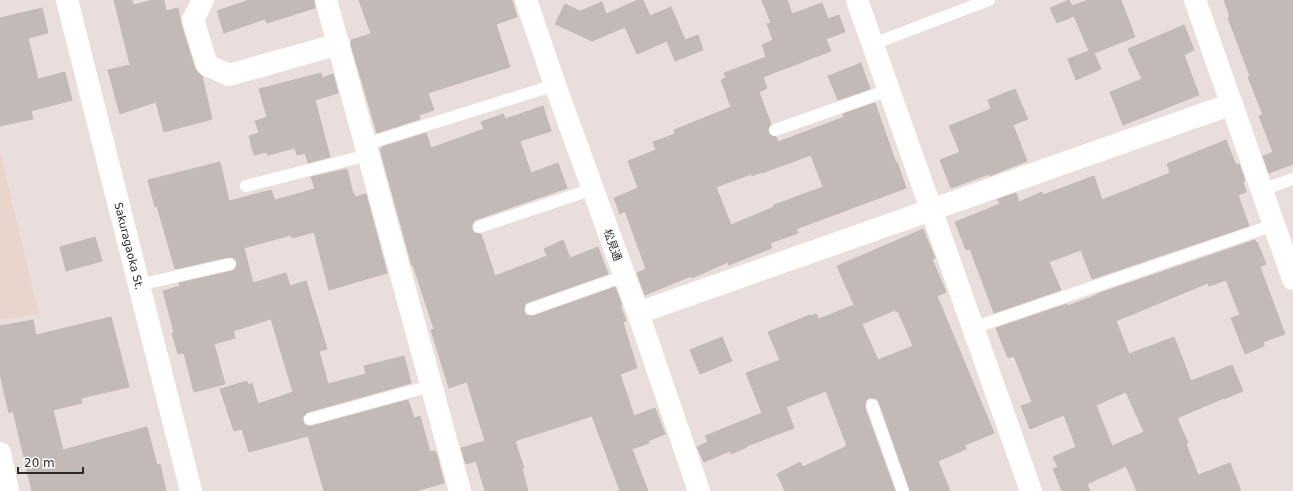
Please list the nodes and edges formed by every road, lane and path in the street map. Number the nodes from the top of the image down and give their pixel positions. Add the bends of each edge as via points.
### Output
1 (67, 0) edge
2 (203, 0) edge
3 (326, 0) edge
4 (526, 0) edge
5 (858, 0) edge
6 (989, 0) edge
7 (1195, 0) edge
8 (339, 44) junction
9 (873, 44) junction
10 (555, 85) junction
11 (889, 90) junction
12 (1232, 104) junction
13 (775, 130) dead end
14 (367, 149) junction
15 (1293, 178) edge
16 (246, 186) dead end
17 (593, 189) junction
18 (1262, 190) junction
19 (931, 209) junction
20 (1274, 225) junction
21 (479, 227) dead end
22 (230, 264) dead end
23 (625, 276) junction
24 (1293, 279) edge
25 (138, 285) junction
26 (531, 309) dead end
27 (638, 313) junction
28 (973, 328) junction
29 (431, 386) junction
30 (872, 405) dead end
31 (310, 419) dead end
32 (191, 491) edge
33 (458, 491) edge
34 (699, 491) edge
35 (904, 491) edge
36 (1031, 491) edge

1 - 25 street, Sakuragaoka St.
2 - 8 street via 193,20 207,65 229,75
3 - 8 street
4 - 10 street, 松見通
5 - 9 street
6 - 9 lane
7 - 12 street
8 - 14 street
9 - 11 street
10 - 14 lane
10 - 17 street, 松見通
11 - 13 lane
11 - 19 street
12 - 18 street
12 - 19 street
14 - 16 lane
14 - 29 street
15 - 18 lane
17 - 21 lane
17 - 23 street, 松見通
18 - 20 street
19 - 27 street
19 - 28 street
20 - 24 street
20 - 28 lane
22 - 25 lane
23 - 26 lane
23 - 27 street, 松見通
25 - 32 street, Sakuragaoka St.
27 - 34 street, 松見通
28 - 36 street
29 - 31 lane
29 - 33 street
30 - 35 lane

